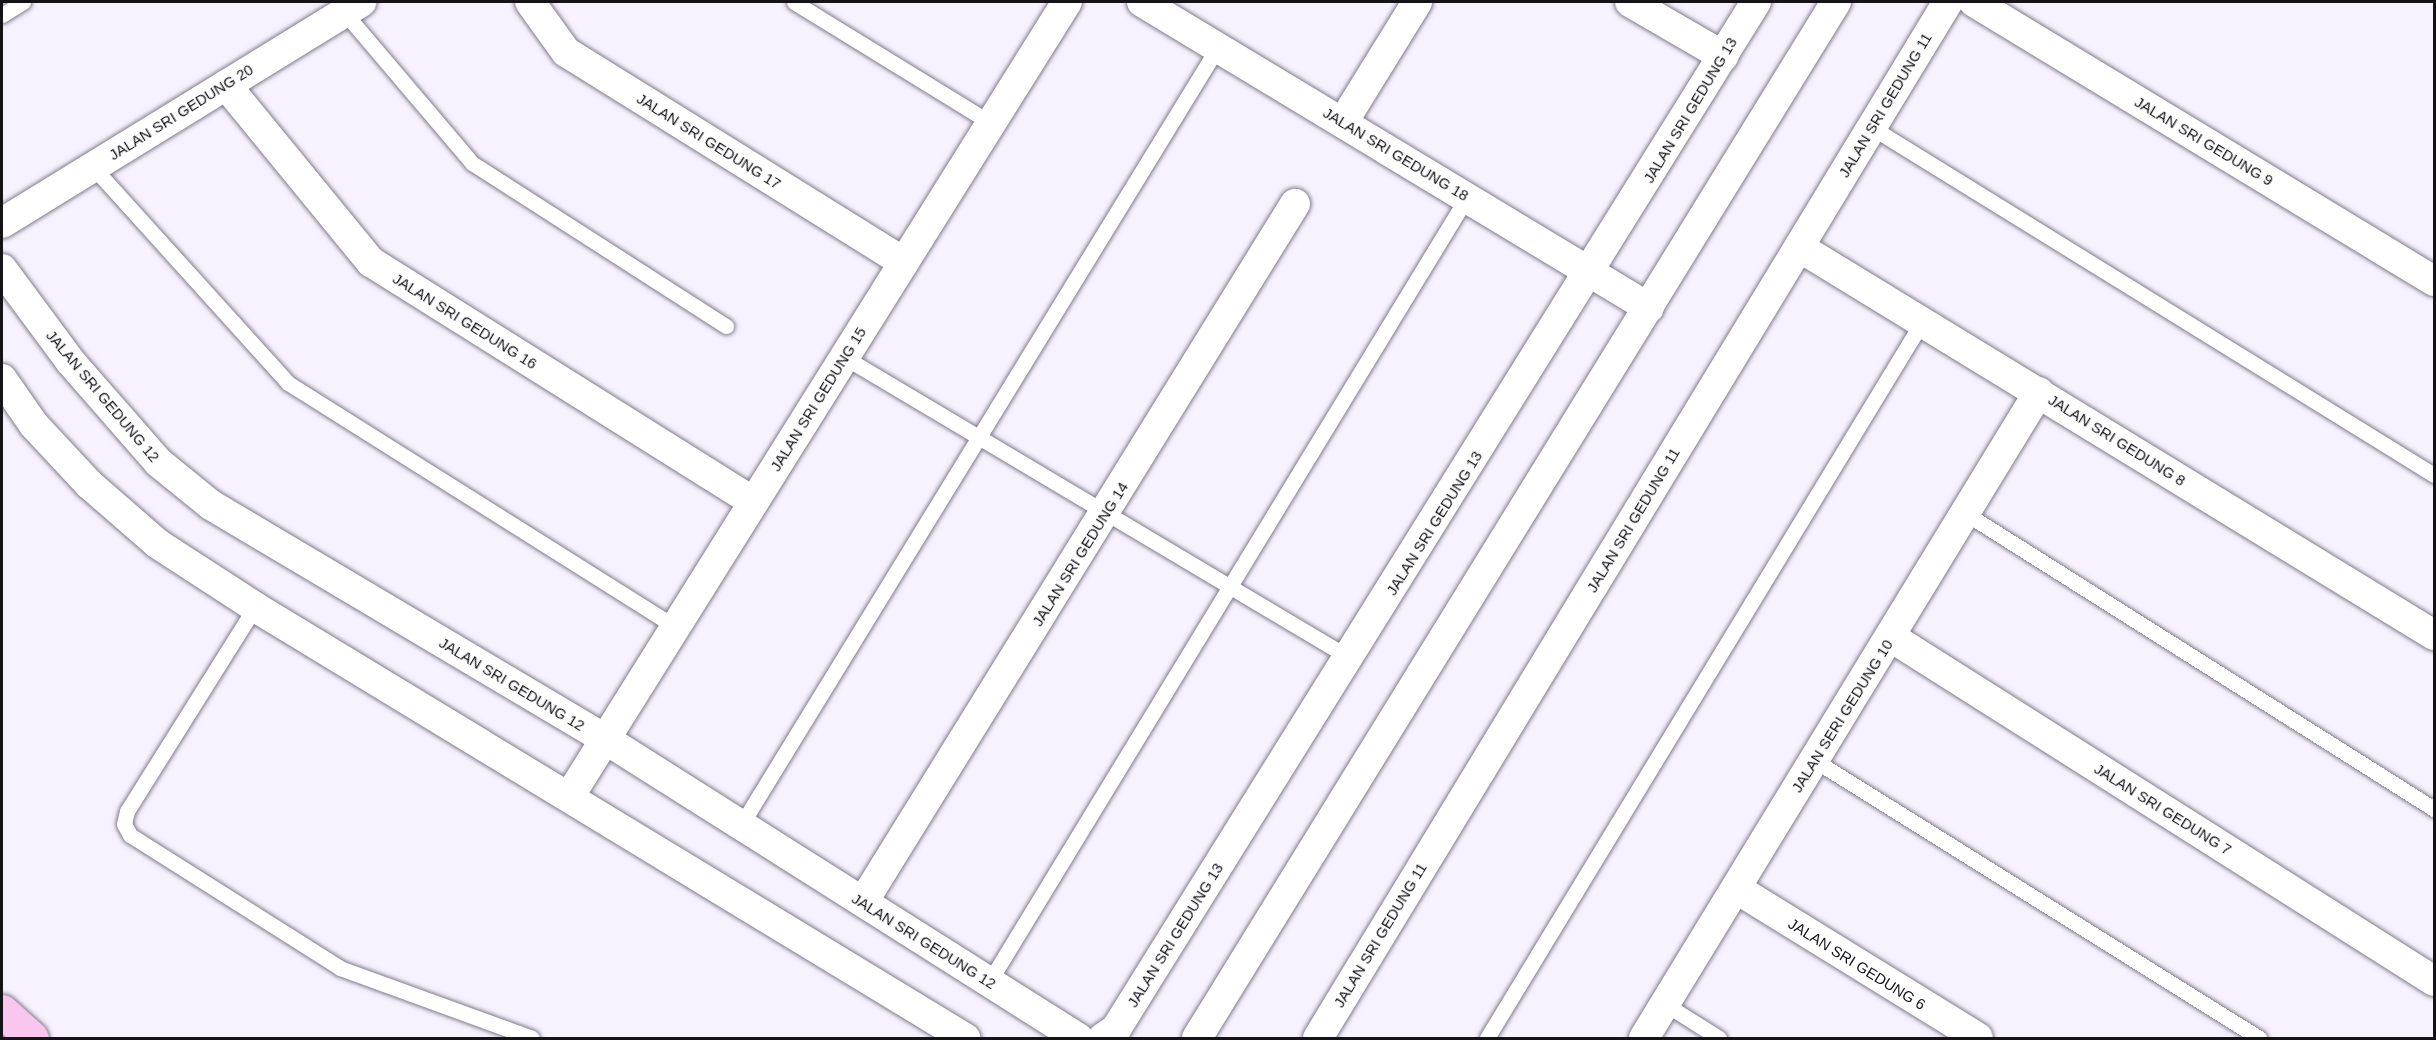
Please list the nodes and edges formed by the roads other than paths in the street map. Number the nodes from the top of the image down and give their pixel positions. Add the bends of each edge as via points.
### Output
1 (23, 2) edge
2 (530, 2) edge
3 (794, 2) edge
4 (1067, 2) edge
5 (1142, 2) edge
6 (1417, 2) edge
7 (1630, 2) edge
8 (1756, 2) edge
9 (1836, 2) edge
10 (1948, 2) edge
11 (1974, 2) edge
12 (353, 7) edge
13 (2, 15) edge
14 (1218, 47) junction
15 (1723, 56) junction
16 (226, 85) junction
17 (1343, 122) junction
18 (991, 123) junction
19 (1871, 127) junction
20 (93, 167) junction
21 (1467, 197) junction
22 (1295, 204) dead end
23 (2, 223) edge
24 (1799, 247) junction
25 (903, 262) junction
26 (2, 268) edge
27 (1591, 272) junction
28 (2434, 281) edge
29 (1649, 308) junction
30 (1922, 322) junction
31 (726, 326) dead end
32 (844, 357) junction
33 (2, 379) edge
34 (2039, 392) junction
35 (978, 438) junction
36 (2434, 475) edge
37 (753, 502) junction
38 (1106, 513) junction
39 (1965, 513) junction
40 (1232, 588) junction
41 (255, 607) junction
42 (675, 627) junction
43 (2434, 635) edge
44 (1891, 636) junction
45 (1350, 658) junction
46 (605, 739) junction
47 (1814, 760) junction
48 (569, 797) junction
49 (2434, 809) edge
50 (741, 825) junction
51 (1737, 889) junction
52 (863, 902) junction
53 (2434, 981) edge
54 (989, 982) junction
55 (1665, 1004) junction
56 (2, 1011) edge
57 (32, 1038) edge
58 (532, 1038) edge
59 (965, 1038) edge
60 (1078, 1038) edge
61 (1103, 1038) edge
62 (1197, 1038) edge
63 (1318, 1038) edge
64 (1487, 1038) edge
65 (1644, 1038) edge
66 (1719, 1038) edge
67 (1978, 1038) edge
68 (2259, 1038) edge

1 - 13 lane
2 - 25 street, JALAN SRI GEDUNG 17 via 566,52
3 - 18 lane
4 - 18 street, JALAN SRI GEDUNG 15
5 - 14 street, JALAN SRI GEDUNG 18
6 - 17 street
7 - 15 street
8 - 15 street, JALAN SRI GEDUNG 13
9 - 29 street
10 - 19 street, JALAN SRI GEDUNG 11
11 - 28 street, JALAN SRI GEDUNG 9
12 - 16 street, JALAN SRI GEDUNG 20
12 - 31 lane via 472,163
14 - 17 street, JALAN SRI GEDUNG 18
14 - 35 lane
15 - 27 street, JALAN SRI GEDUNG 13
16 - 20 street, JALAN SRI GEDUNG 20
16 - 37 street, JALAN SRI GEDUNG 16 via 371,262
17 - 21 street, JALAN SRI GEDUNG 18
18 - 25 street, JALAN SRI GEDUNG 15
19 - 24 street, JALAN SRI GEDUNG 11
19 - 36 lane
20 - 23 street, JALAN SRI GEDUNG 20
20 - 42 lane via 288,383
21 - 27 street, JALAN SRI GEDUNG 18
21 - 40 lane
22 - 38 street, JALAN SRI GEDUNG 14
24 - 30 street, JALAN SRI GEDUNG 8
24 - 63 street, JALAN SRI GEDUNG 11
25 - 32 street, JALAN SRI GEDUNG 15
26 - 46 street, JALAN SRI GEDUNG 12 via 70,361 158,462 211,504
27 - 29 street, JALAN SRI GEDUNG 18
27 - 45 street, JALAN SRI GEDUNG 13
29 - 62 street
30 - 34 street, JALAN SRI GEDUNG 8
30 - 64 lane
32 - 35 lane
32 - 37 street, JALAN SRI GEDUNG 15
33 - 41 street via 34,425 89,484 158,544
34 - 39 street, JALAN SERI GEDUNG 10
34 - 43 street, JALAN SRI GEDUNG 8
35 - 38 lane
35 - 50 lane
37 - 42 street, JALAN SRI GEDUNG 15
38 - 40 lane
38 - 52 street, JALAN SRI GEDUNG 14
39 - 44 street, JALAN SERI GEDUNG 10
39 - 49 lane
40 - 45 lane
40 - 54 lane
41 - 48 street
41 - 58 lane via 127,811 124,824 130,835 340,968
42 - 46 street, JALAN SRI GEDUNG 15
44 - 47 street, JALAN SERI GEDUNG 10
44 - 53 street, JALAN SRI GEDUNG 7
45 - 61 street, JALAN SRI GEDUNG 13 via 1116,1029
46 - 48 street, JALAN SRI GEDUNG 15
46 - 50 street, JALAN SRI GEDUNG 12
47 - 51 street, JALAN SERI GEDUNG 10
47 - 68 lane
48 - 59 street
50 - 52 street, JALAN SRI GEDUNG 12
51 - 55 street, JALAN SERI GEDUNG 10
51 - 67 street, JALAN SRI GEDUNG 6
52 - 54 street, JALAN SRI GEDUNG 12
54 - 60 street, JALAN SRI GEDUNG 12
55 - 65 street, JALAN SERI GEDUNG 10
55 - 66 lane
56 - 57 highway

